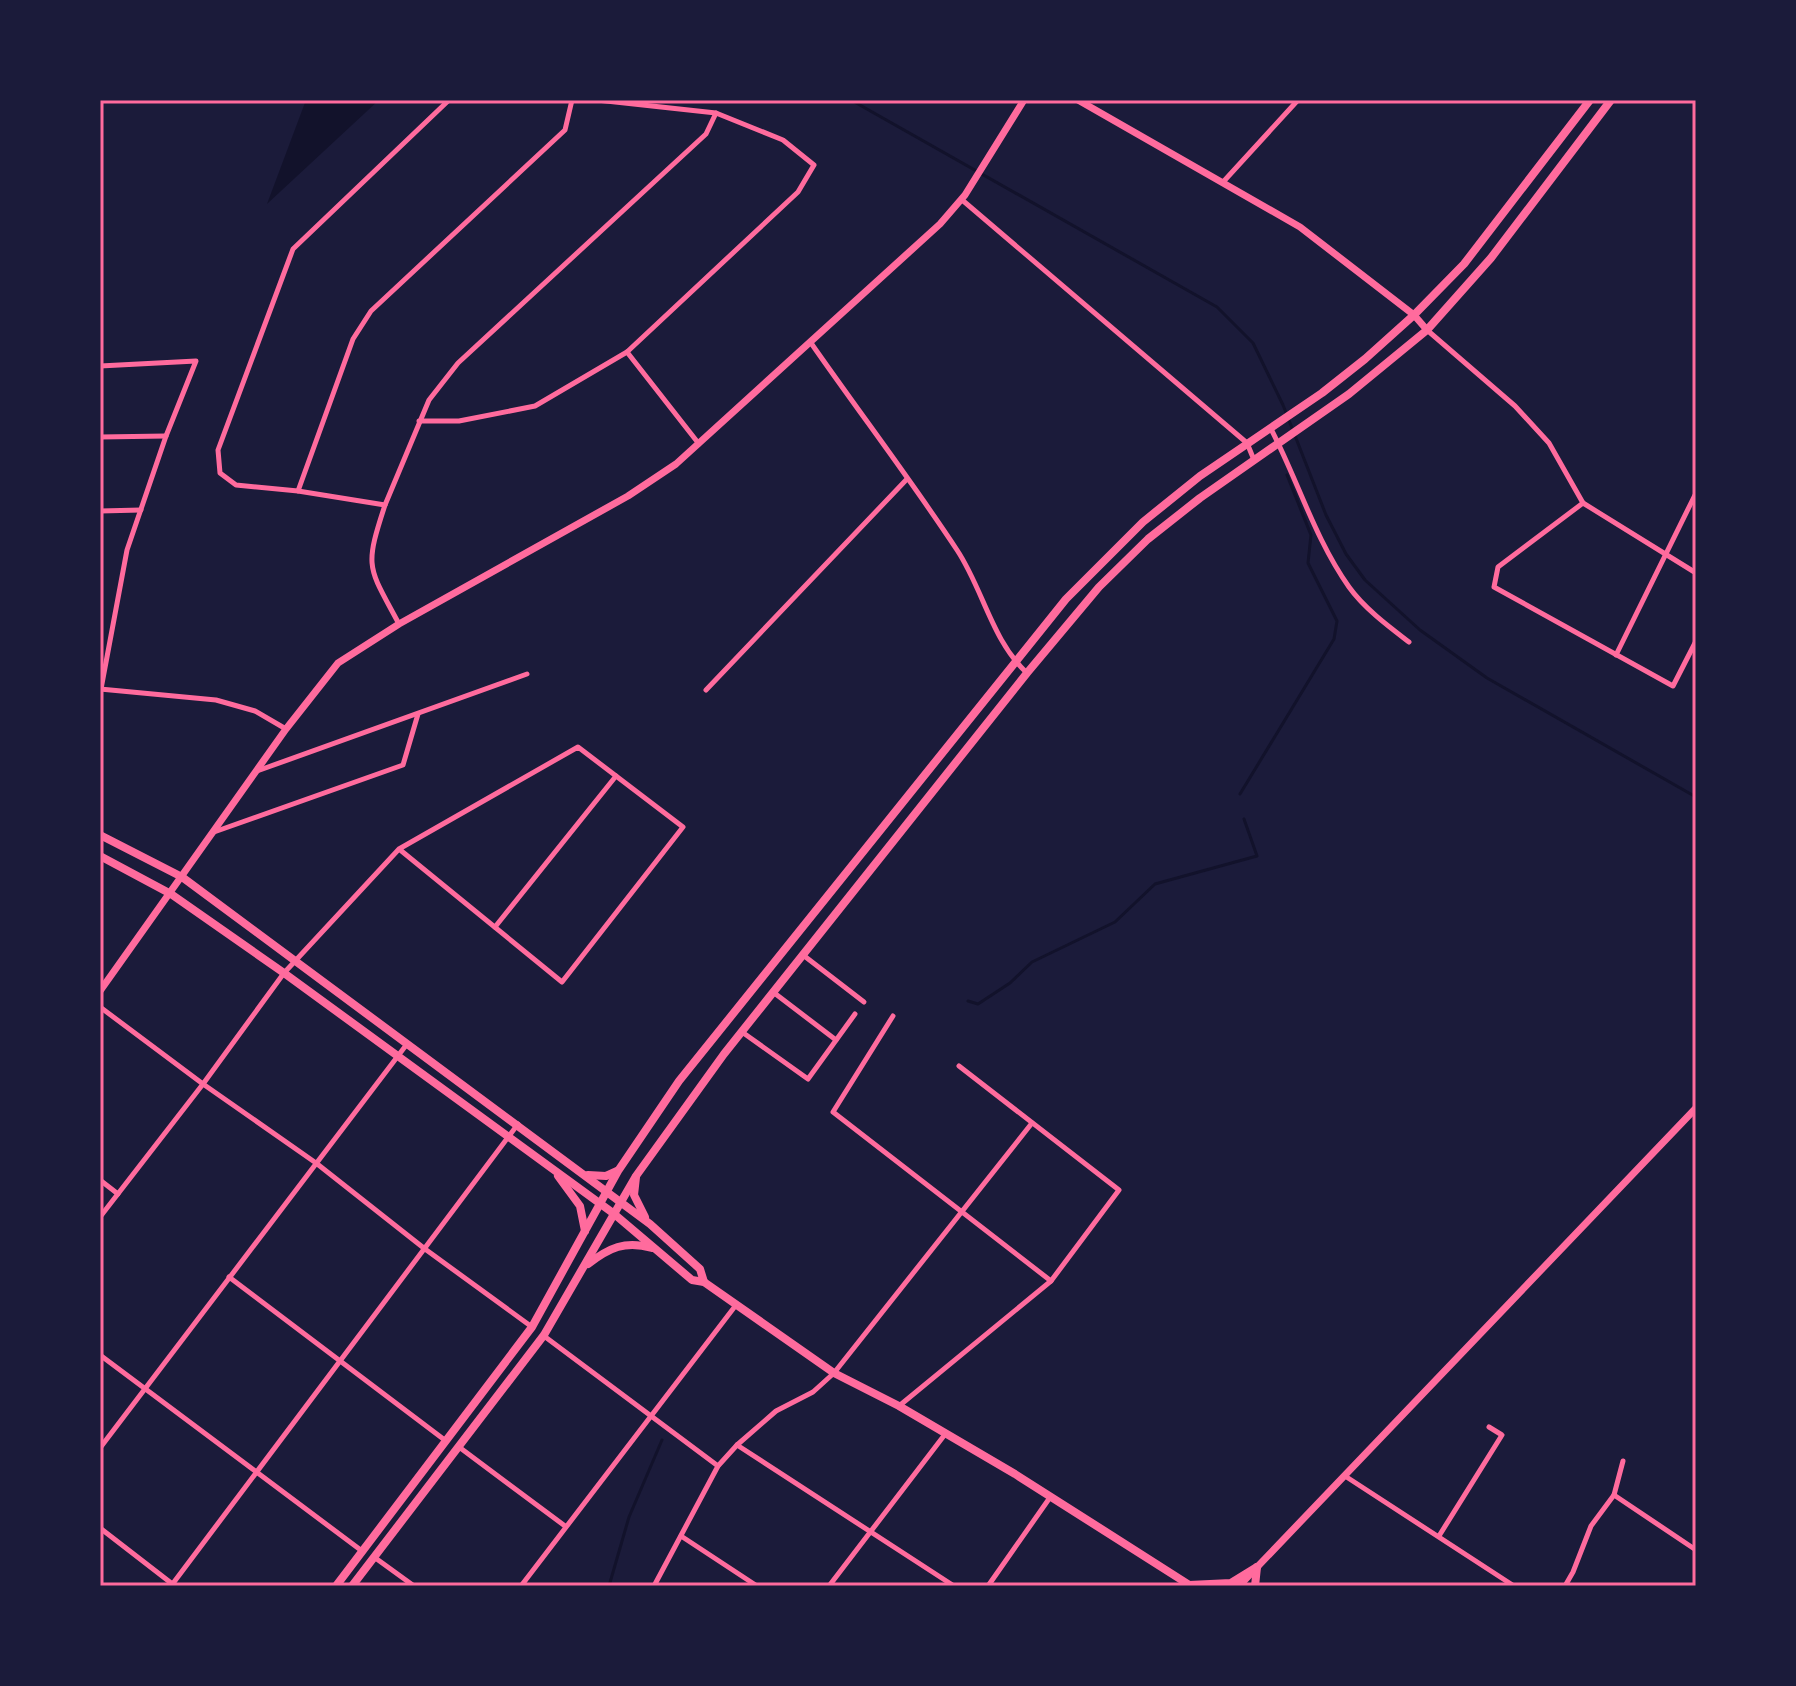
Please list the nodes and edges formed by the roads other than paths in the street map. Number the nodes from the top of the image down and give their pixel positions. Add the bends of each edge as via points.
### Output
1 (449, 100) edge
2 (572, 100) edge
3 (597, 100) edge
4 (1024, 100) edge
5 (1078, 100) edge
6 (1298, 100) edge
7 (1590, 100) edge
8 (1611, 100) edge
9 (716, 113) junction
10 (1224, 181) junction
11 (961, 199) junction
12 (1414, 315) junction
13 (1427, 330) junction
14 (811, 343) junction
15 (627, 352) junction
16 (100, 366) edge
17 (419, 421) junction
18 (1270, 428) junction
19 (166, 436) junction
20 (100, 437) edge
21 (1247, 443) junction
22 (1278, 443) junction
23 (699, 444) junction
24 (1254, 460) junction
25 (907, 479) junction
26 (298, 491) junction
27 (1696, 493) edge
28 (1583, 503) junction
29 (385, 505) junction
30 (141, 510) junction
31 (100, 511) edge
32 (1665, 555) junction
33 (1696, 573) edge
34 (399, 624) junction
35 (1696, 641) edge
36 (1409, 642) dead end
37 (1616, 655) junction
38 (1015, 661) junction
39 (1027, 673) junction
40 (527, 674) dead end
41 (101, 689) edge
42 (706, 690) dead end
43 (418, 713) junction
44 (286, 729) junction
45 (256, 771) junction
46 (616, 776) junction
47 (213, 832) junction
48 (100, 835) edge
49 (399, 849) junction
50 (100, 856) edge
51 (182, 877) junction
52 (171, 894) junction
53 (495, 927) junction
54 (803, 955) junction
55 (296, 960) junction
56 (284, 973) junction
57 (100, 991) edge
58 (773, 992) junction
59 (864, 1002) dead end
60 (100, 1007) edge
61 (855, 1014) dead end
62 (893, 1016) dead end
63 (742, 1032) junction
64 (836, 1040) junction
65 (407, 1043) junction
66 (397, 1057) junction
67 (959, 1066) dead end
68 (203, 1084) junction
69 (1696, 1108) edge
70 (1032, 1123) junction
71 (518, 1124) junction
72 (508, 1139) junction
73 (316, 1163) junction
74 (553, 1169) junction
75 (618, 1171) junction
76 (583, 1174) junction
77 (636, 1176) junction
78 (100, 1180) edge
79 (606, 1191) junction
80 (118, 1194) junction
81 (620, 1201) junction
82 (599, 1203) junction
83 (613, 1213) junction
84 (961, 1213) junction
85 (100, 1217) edge
86 (650, 1224) junction
87 (585, 1233) junction
88 (425, 1249) junction
89 (656, 1249) junction
90 (584, 1267) junction
91 (229, 1277) junction
92 (1051, 1281) junction
93 (704, 1282) junction
94 (736, 1305) junction
95 (532, 1327) junction
96 (544, 1335) junction
97 (100, 1355) edge
98 (341, 1360) junction
99 (834, 1373) junction
100 (145, 1388) junction
101 (899, 1406) junction
102 (649, 1416) junction
103 (1489, 1427) dead end
104 (946, 1433) junction
105 (446, 1441) junction
106 (737, 1445) junction
107 (459, 1447) junction
108 (100, 1448) edge
109 (1623, 1461) dead end
110 (718, 1466) junction
111 (257, 1472) junction
112 (1344, 1475) junction
113 (1614, 1495) junction
114 (1051, 1496) junction
115 (565, 1526) junction
116 (100, 1528) edge
117 (869, 1532) junction
118 (681, 1536) junction
119 (1439, 1536) junction
120 (1696, 1550) edge
121 (363, 1551) junction
122 (374, 1557) junction
123 (1257, 1567) junction
124 (173, 1585) edge
125 (1190, 1585) edge
126 (336, 1586) edge
127 (352, 1586) edge
128 (414, 1586) edge
129 (521, 1586) edge
130 (654, 1586) edge
131 (757, 1586) edge
132 (829, 1586) edge
133 (954, 1586) edge
134 (988, 1586) edge
135 (1239, 1586) edge
136 (1255, 1586) edge
137 (1514, 1586) edge
138 (1565, 1586) edge

1 - 26 street via 293,249 218,450 220,473 236,485
2 - 26 street via 565,130 371,311 353,339
3 - 9 street
4 - 11 street
5 - 10 street
6 - 10 street
7 - 12 main road via 1471,255
8 - 13 main road via 1491,258
9 - 15 street via 783,140 814,165 798,192
9 - 17 street via 706,134 458,363
10 - 12 street via 1300,227
11 - 14 street
11 - 21 street
12 - 13 street
12 - 18 main road via 1365,359
13 - 22 main road
13 - 28 street via 1515,406 1549,443
14 - 23 street
14 - 25 street
15 - 17 street via 535,406 459,421
15 - 23 street
16 - 19 street via 196,361
17 - 29 street
18 - 21 main road
18 - 22 street
19 - 20 street
19 - 30 street
21 - 24 street
21 - 38 main road via 1143,522 1066,599
22 - 24 main road
22 - 36 street via 1350,589
23 - 34 street via 628,496
24 - 39 main road via 1148,539 1099,587
25 - 38 street via 959,552
25 - 42 street
26 - 29 street
27 - 32 street
28 - 32 street
28 - 37 street via 1498,567 1494,587
29 - 34 street via 370,551 371,572
30 - 31 street
30 - 41 street via 127,550
32 - 33 street
32 - 37 street
34 - 44 street via 338,663
35 - 37 street via 1673,686
38 - 39 street
38 - 75 main road via 679,1081
39 - 54 main road
40 - 43 street
41 - 44 street via 216,700 255,711
43 - 45 street
43 - 47 street via 403,765
44 - 45 street
45 - 47 street
46 - 49 street via 578,747
46 - 53 street
46 - 53 street via 683,827 562,982
47 - 51 street
48 - 51 main road
49 - 53 street
49 - 55 street
50 - 52 main road
51 - 52 street
51 - 55 main road
52 - 56 main road
52 - 57 street
54 - 58 main road
54 - 59 street
55 - 56 street
55 - 65 main road
56 - 66 main road
56 - 68 street
58 - 63 main road
58 - 64 street
60 - 68 street
61 - 64 street
62 - 84 street via 833,1112
63 - 64 street via 808,1079
63 - 77 main road
65 - 66 street
65 - 71 main road
66 - 72 main road
66 - 73 street
67 - 70 street
68 - 73 street
68 - 80 street
69 - 112 street
70 - 84 street
70 - 92 street via 1119,1190
71 - 72 street
71 - 76 main road
72 - 74 main road
72 - 88 street
73 - 88 street
73 - 91 street
74 - 82 main road
74 - 87 main road via 580,1206
75 - 76 main road
75 - 79 main road
76 - 79 main road
77 - 81 main road
77 - 86 main road via 634,1195
78 - 80 street
79 - 81 main road
79 - 82 main road
80 - 85 street
81 - 83 main road
81 - 86 main road
82 - 83 main road
82 - 87 main road
83 - 89 main road
83 - 90 main road
84 - 92 street
84 - 99 street
86 - 93 main road via 700,1269
87 - 95 main road
88 - 95 street
88 - 98 street
89 - 90 main road via 622,1245
89 - 93 main road via 692,1280
90 - 96 main road
91 - 98 street
91 - 100 street
92 - 101 street
93 - 94 main road
94 - 99 main road
94 - 102 street
95 - 105 main road
96 - 102 street
96 - 107 main road
97 - 100 street
98 - 105 street
98 - 111 street
99 - 101 main road
99 - 106 street via 813,1392 776,1411
100 - 108 street
100 - 111 street
101 - 104 main road
102 - 110 street
102 - 115 street
103 - 119 street via 1502,1435
104 - 114 main road
104 - 117 street
105 - 121 main road
106 - 110 street
106 - 117 street
107 - 115 street
107 - 122 main road
109 - 113 street
110 - 118 street
111 - 121 street
111 - 124 street
112 - 119 street
112 - 123 street
113 - 120 street
113 - 138 street via 1591,1526
114 - 125 main road
114 - 134 street
115 - 129 street
116 - 124 street
117 - 132 street
117 - 133 street
118 - 130 street
118 - 131 street
119 - 137 street
121 - 126 main road
122 - 127 main road
122 - 128 street
123 - 125 main road via 1231,1583
123 - 135 street
123 - 136 main road

